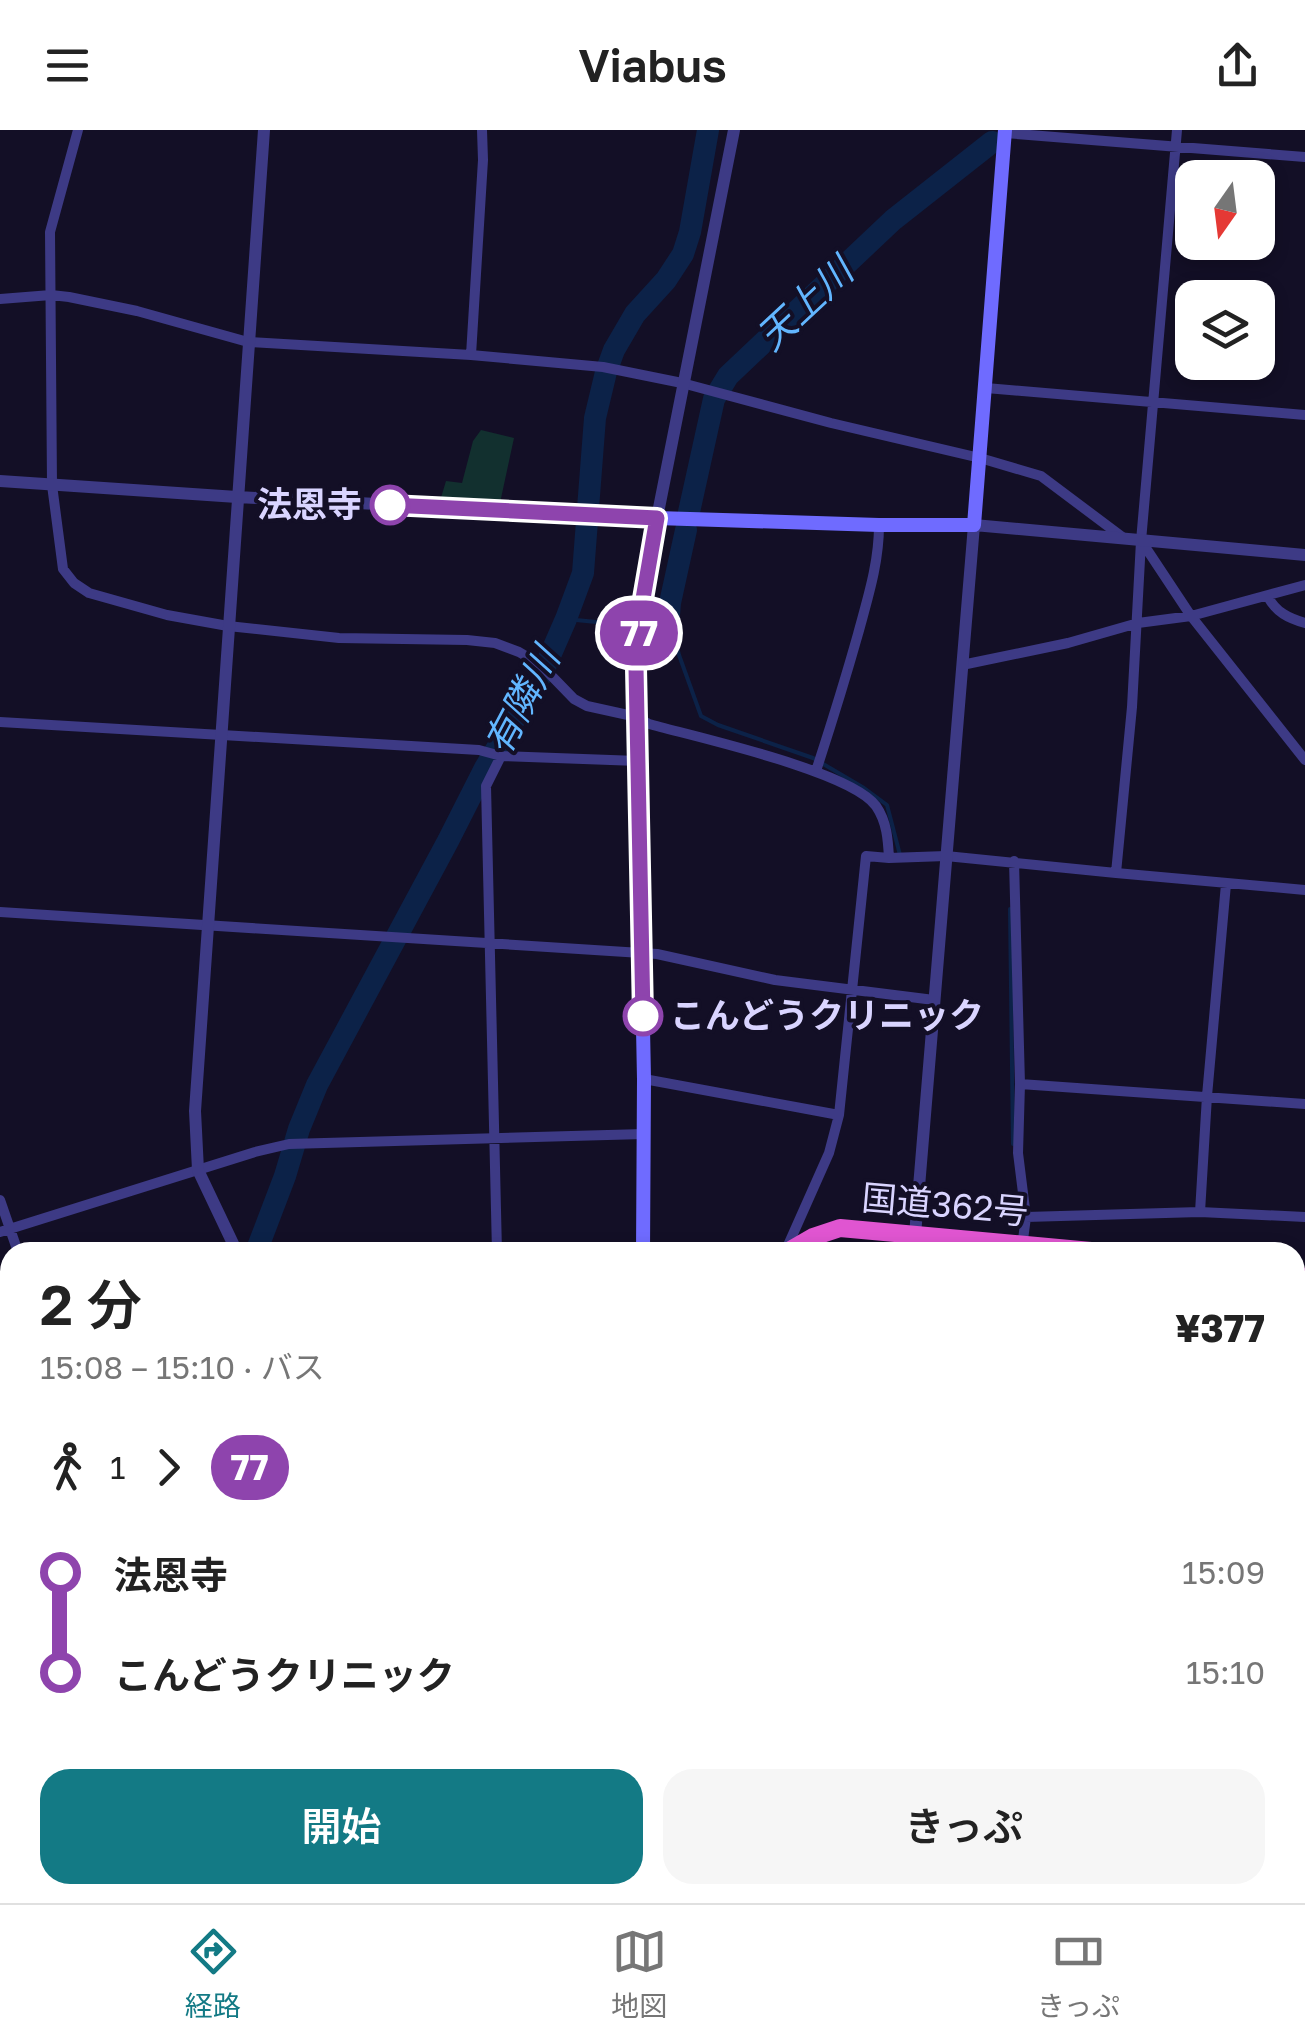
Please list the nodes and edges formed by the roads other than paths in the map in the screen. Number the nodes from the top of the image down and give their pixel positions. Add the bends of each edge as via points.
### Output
1 (78, 130) edge
2 (264, 130) edge
3 (482, 130) edge
4 (734, 130) edge
5 (1177, 130) edge
6 (1005, 132) edge
7 (1176, 147) junction
8 (1305, 157) edge
9 (50, 295) junction
10 (0, 299) edge
11 (248, 342) junction
12 (472, 356) junction
13 (682, 383) junction
14 (986, 388) junction
15 (1153, 402) junction
16 (1305, 414) edge
17 (980, 458) junction
18 (0, 481) edge
19 (52, 485) junction
20 (237, 497) junction
21 (657, 518) junction
22 (879, 525) junction
23 (974, 526) junction
24 (1126, 540) junction
25 (1141, 541) junction
26 (1305, 555) edge
27 (1305, 585) edge
28 (1268, 596) junction
29 (1191, 616) junction
30 (1138, 623) junction
31 (1305, 624) edge
32 (228, 626) junction
33 (962, 665) junction
34 (638, 717) junction
35 (0, 722) edge
36 (222, 736) junction
37 (501, 756) junction
38 (1305, 760) edge
39 (638, 761) junction
40 (816, 770) junction
41 (946, 856) junction
42 (889, 858) junction
43 (1014, 861) junction
44 (1116, 872) junction
45 (1226, 884) junction
46 (1305, 890) edge
47 (0, 912) edge
48 (210, 925) junction
49 (489, 944) junction
50 (642, 954) junction
51 (851, 991) junction
52 (934, 1000) junction
53 (644, 1080) junction
54 (1020, 1084) junction
55 (1206, 1096) junction
56 (1305, 1104) edge
57 (839, 1115) junction
58 (644, 1134) junction
59 (494, 1138) junction
60 (198, 1170) junction
61 (0, 1200) edge
62 (1200, 1212) junction
63 (1026, 1217) junction
64 (1305, 1217) edge
65 (5, 1231) edge
66 (232, 1242) edge
67 (497, 1242) edge
68 (642, 1242) edge
69 (790, 1242) edge
70 (804, 1242) edge
71 (905, 1242) edge
72 (914, 1242) edge
73 (1022, 1242) edge

1 - 9 street via 50,232
2 - 11 street
3 - 12 street
4 - 13 street
5 - 7 street
6 - 7 street
6 - 14 main road
7 - 8 street
7 - 15 street
9 - 10 street
9 - 11 street
9 - 19 street
11 - 12 street
11 - 20 street
12 - 13 street via 608,368
13 - 17 street
13 - 21 street
14 - 15 street
14 - 17 main road
15 - 16 street
15 - 25 street
17 - 23 main road
17 - 24 street via 1041,476
18 - 19 street
19 - 20 street
19 - 32 street via 64,568 74,583 167,616
20 - 21 street
20 - 32 street
21 - 22 main road
21 - 34 main road via 640,616
22 - 23 main road
22 - 40 street via 873,581
23 - 24 street
23 - 33 street
24 - 25 street
25 - 26 street
25 - 29 street
25 - 30 street
27 - 28 street
28 - 29 street
28 - 31 street via 1274,608
29 - 30 street
29 - 38 street
30 - 33 street
30 - 44 street
32 - 34 street via 494,643 544,668 587,706
32 - 36 street
33 - 41 street
34 - 39 main road
34 - 40 street
35 - 36 street
36 - 37 street
36 - 48 street
37 - 39 street
37 - 49 street via 486,786
39 - 50 main road
40 - 42 street via 875,804 888,834
41 - 42 street
41 - 43 street
41 - 52 street
42 - 51 street via 866,856
43 - 44 street
43 - 54 street
44 - 45 street
45 - 46 street
45 - 55 street
47 - 48 street
48 - 49 street
48 - 60 street via 195,1111
49 - 50 street
49 - 59 street
50 - 51 street
50 - 53 main road
51 - 52 street
51 - 57 street
52 - 72 street
53 - 57 street
53 - 58 main road
54 - 55 street
54 - 63 street via 1018,1153
55 - 56 street
55 - 62 street
57 - 69 street
58 - 59 street
58 - 68 main road
59 - 60 street via 294,1144
59 - 67 street
60 - 65 street
60 - 66 street
61 - 65 street
62 - 63 street
62 - 64 street
63 - 73 street
70 - 71 highway, 国道362号 via 840,1228

